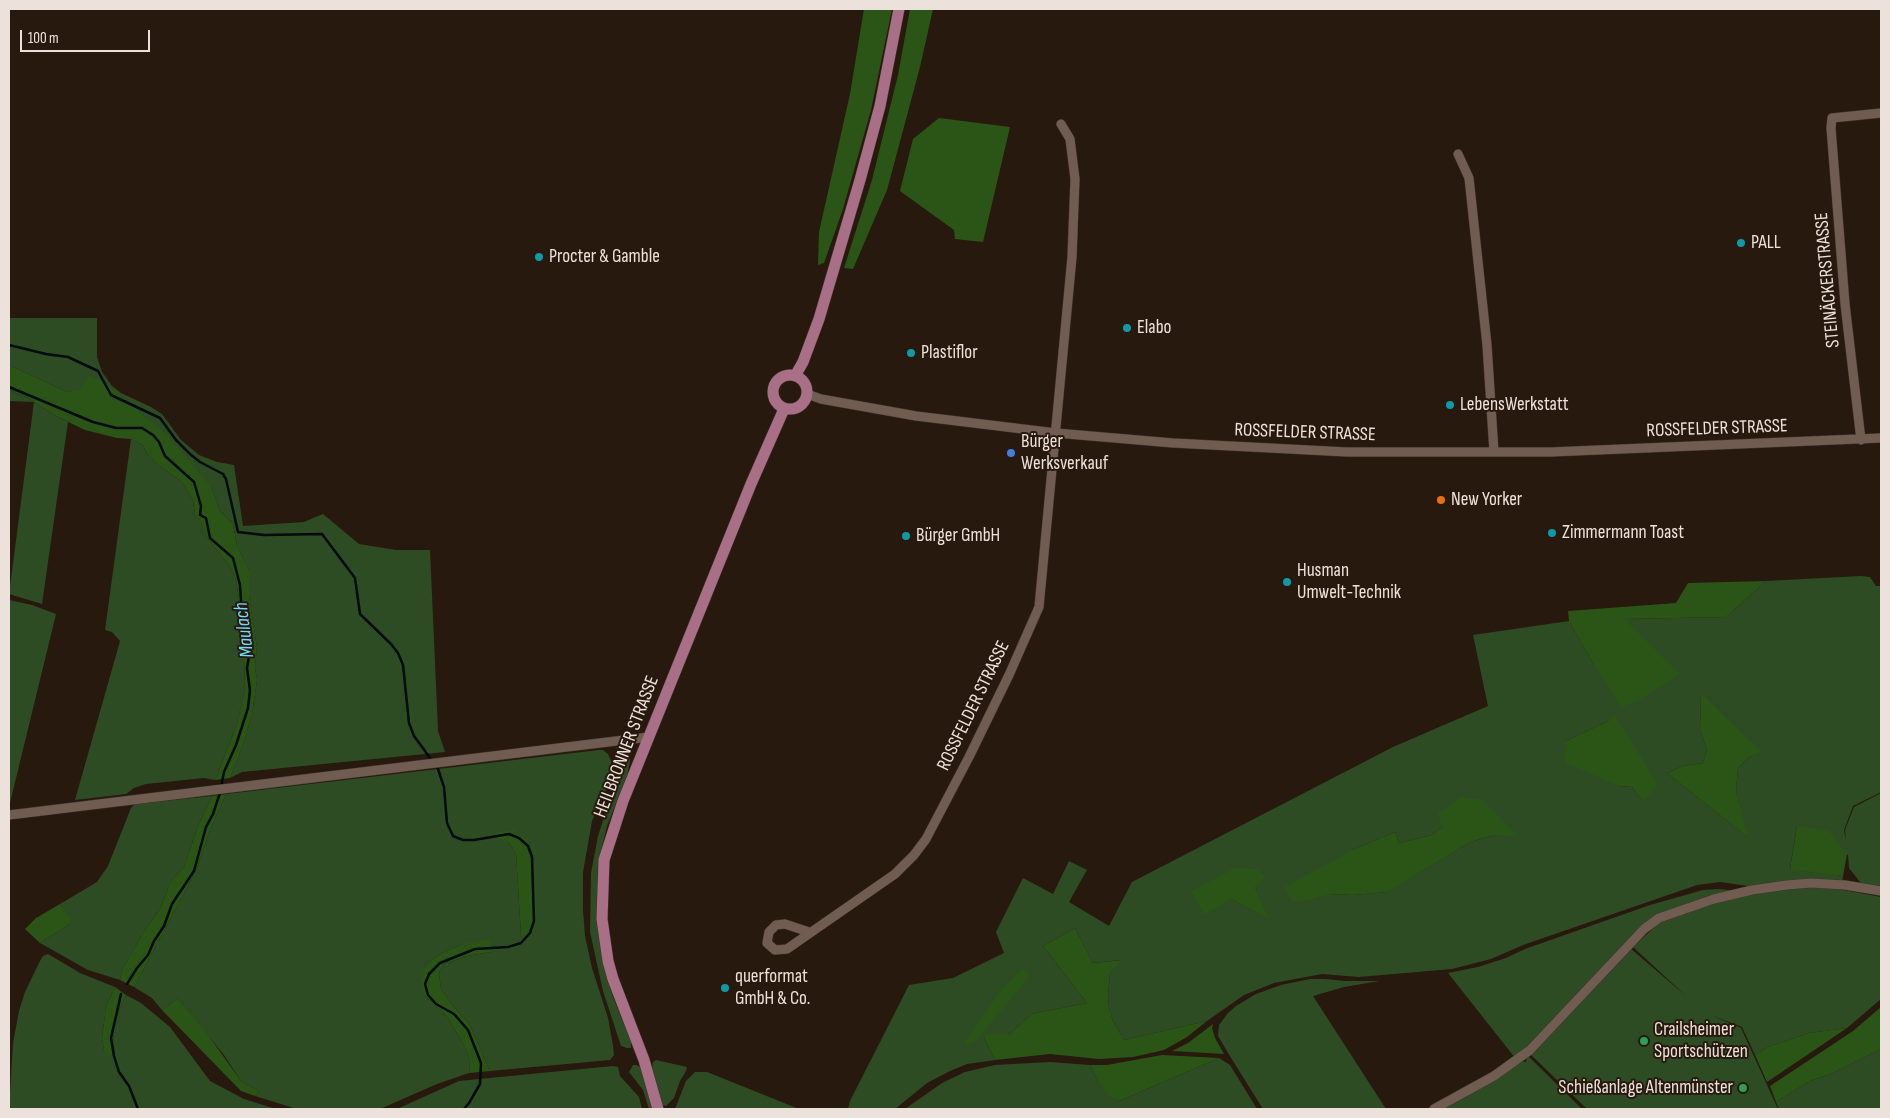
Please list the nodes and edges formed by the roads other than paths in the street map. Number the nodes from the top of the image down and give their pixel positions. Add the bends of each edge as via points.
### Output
1 (899, 9) edge
2 (1881, 113) edge
3 (1061, 124) dead end
4 (1458, 154) dead end
5 (795, 376) junction
6 (807, 394) junction
7 (784, 409) junction
8 (1056, 433) junction
9 (1881, 438) edge
10 (1861, 440) junction
11 (1494, 452) junction
12 (649, 737) junction
13 (9, 815) edge
14 (1881, 890) edge
15 (809, 932) dead end
16 (658, 1109) edge
17 (1434, 1109) edge

1 - 5 main road via 880,106 860,180 819,319
2 - 10 street, STEINÄCKERSTRASSE via 1832,118 1831,128 1845,304
3 - 8 street, ROSSFELDER STRASSE via 1070,139 1075,179 1072,257
4 - 11 street via 1469,178 1487,345
5 - 6 main road via 806,386
5 - 7 main road via 784,376 772,390 773,398
6 - 7 main road via 802,405
6 - 8 street, ROSSFELDER STRASSE via 916,416
7 - 12 main road, HEILBRONNER STRASSE
8 - 11 street, ROSSFELDER STRASSE via 1347,452
8 - 15 street, ROSSFELDER STRASSE via 1039,607 969,757 926,839 903,867
9 - 10 street, ROSSFELDER STRASSE
10 - 11 street, ROSSFELDER STRASSE
12 - 13 street
12 - 16 main road, HEILBRONNER STRASSE via 616,819 604,860 602,919 613,979 644,1060
14 - 17 street via 1845,885 1787,884 1714,899 1660,918 1644,929 1530,1050 1494,1076

